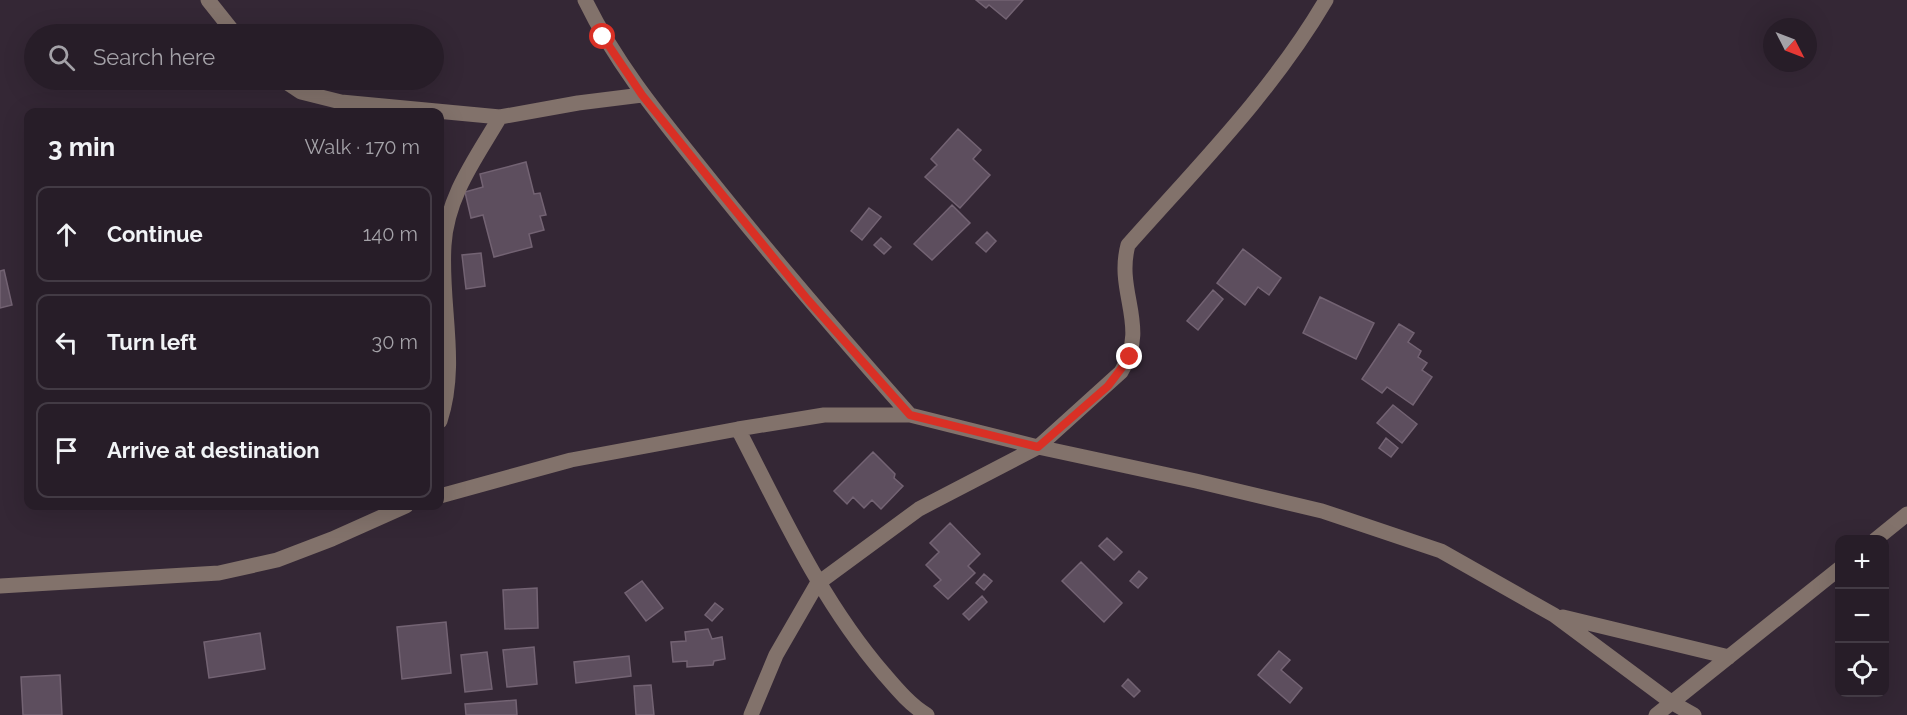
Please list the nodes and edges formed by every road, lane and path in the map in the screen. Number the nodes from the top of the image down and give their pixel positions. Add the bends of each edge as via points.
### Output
1 (208, 0) edge
2 (585, 0) edge
3 (1326, 0) edge
4 (227, 24) edge
5 (297, 90) edge
6 (642, 95) junction
7 (405, 108) edge
8 (444, 112) edge
9 (500, 117) junction
10 (444, 243) edge
11 (444, 306) edge
12 (444, 408) edge
13 (910, 415) junction
14 (738, 429) junction
15 (1038, 447) junction
16 (444, 495) edge
17 (391, 510) edge
18 (1907, 514) edge
19 (1881, 535) edge
20 (1835, 571) edge
21 (818, 584) junction
22 (0, 586) edge
23 (1554, 615) junction
24 (1729, 657) junction
25 (1671, 702) junction
26 (925, 714) edge
27 (752, 715) edge
28 (1656, 715) edge
29 (1694, 715) edge

1 - 4 street
2 - 6 street via 603,37
3 - 15 street via 1288,62 1243,118 1128,245 1123,262 1135,329 1130,357 1108,386
5 - 7 street via 341,102
6 - 9 street
6 - 13 street via 808,300
8 - 9 street
9 - 10 street via 454,194
11 - 12 street via 450,371
13 - 14 street via 824,415
13 - 15 street
14 - 16 street via 571,460
14 - 21 street
15 - 21 street via 919,509
15 - 23 street via 1323,512 1441,551
17 - 22 street via 310,548 219,573
18 - 19 street
20 - 24 street
21 - 26 street via 864,651
21 - 27 street via 776,655
23 - 24 street
23 - 25 street
24 - 25 street
25 - 28 street
25 - 29 street

